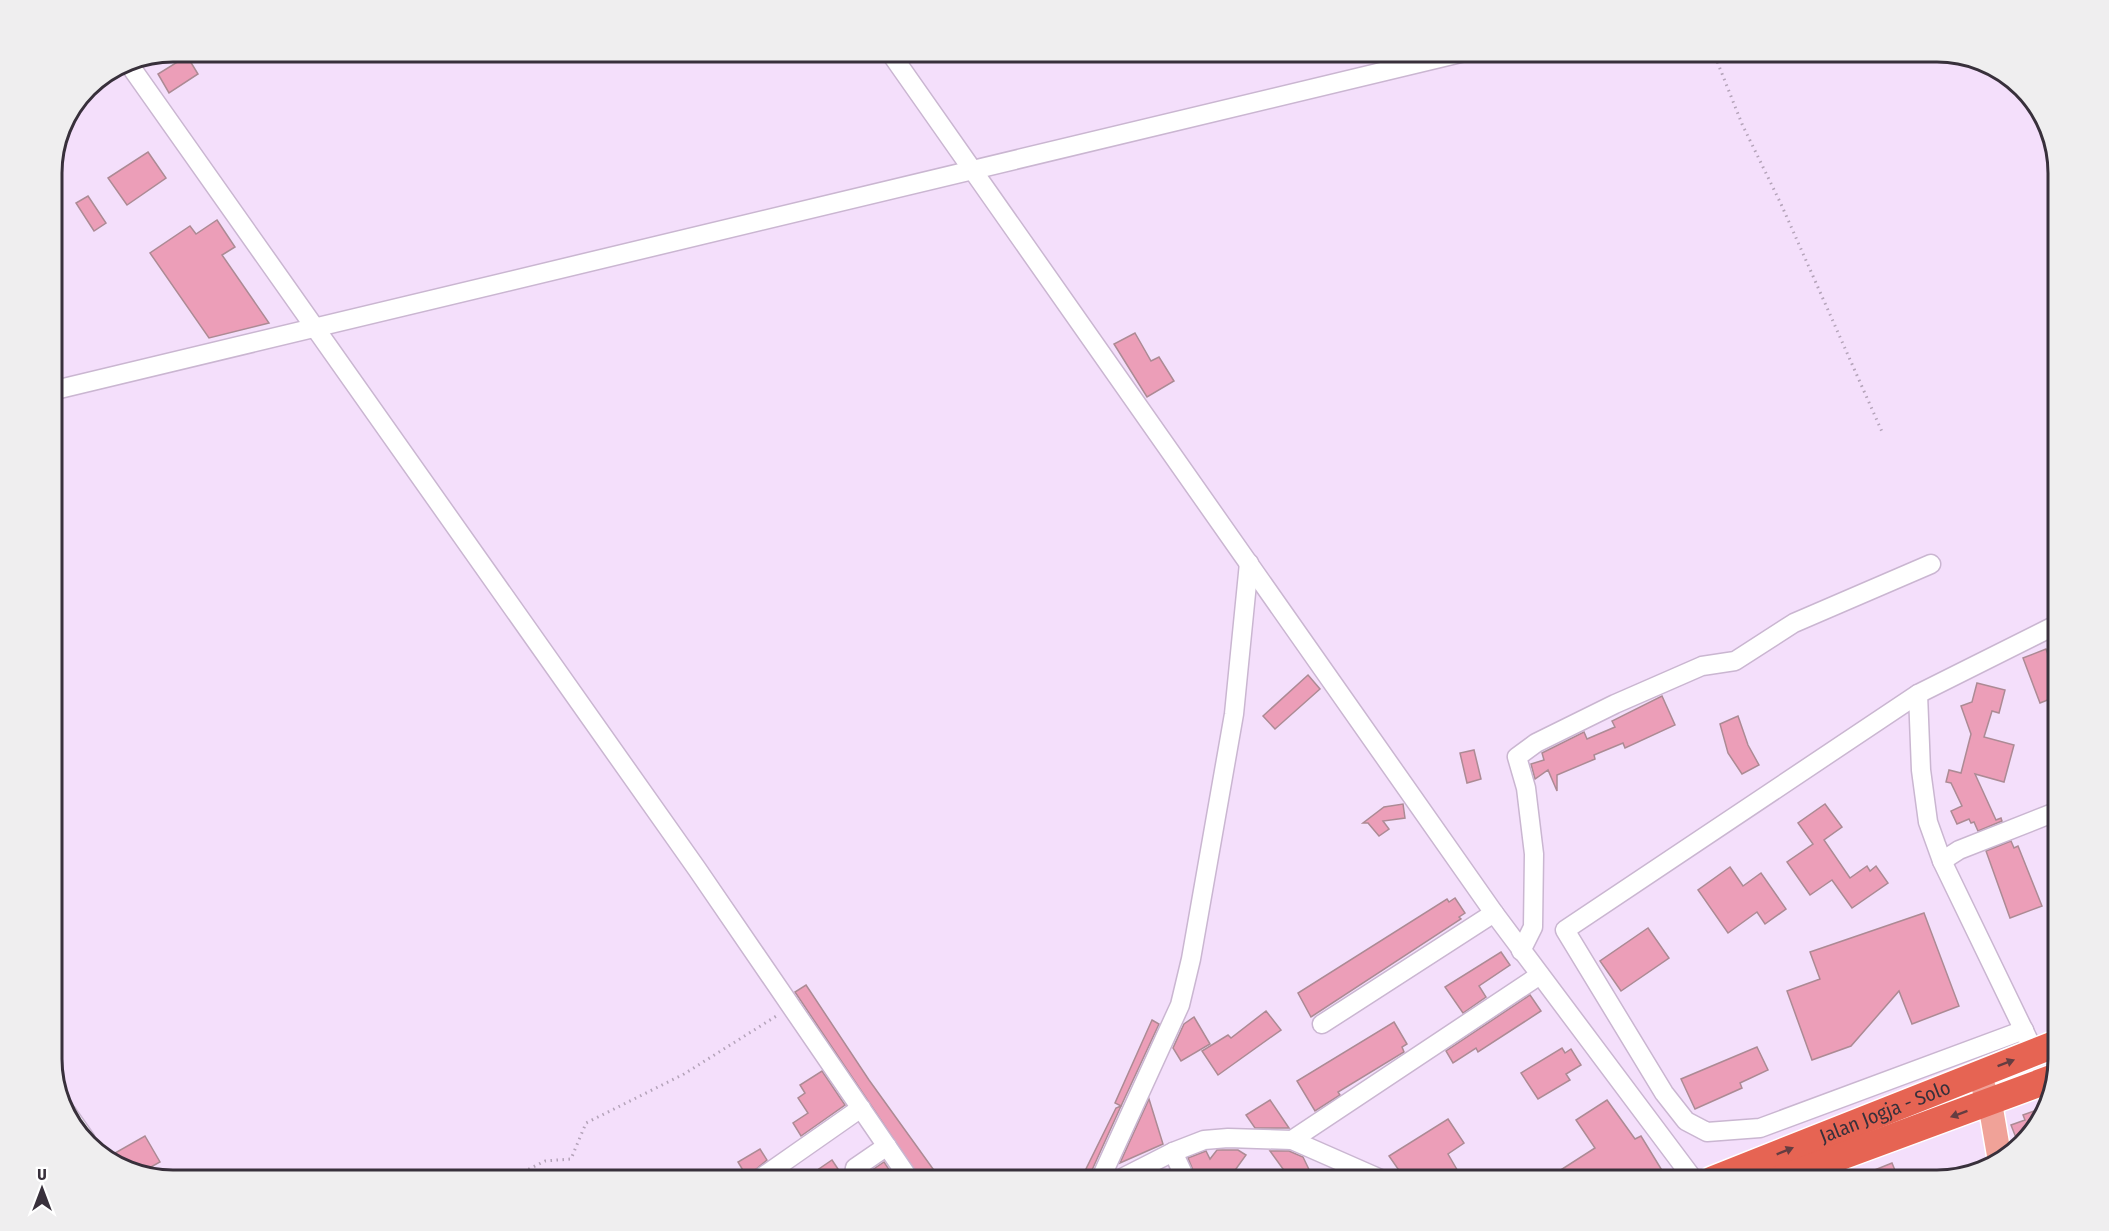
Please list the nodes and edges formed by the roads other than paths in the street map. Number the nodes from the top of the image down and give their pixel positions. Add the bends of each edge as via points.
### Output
1 (897, 62) edge
2 (1424, 62) edge
3 (132, 69) edge
4 (974, 171) junction
5 (316, 327) junction
6 (62, 388) edge
7 (1249, 563) junction
8 (1930, 564) dead end
9 (2048, 629) edge
10 (1918, 694) junction
11 (2048, 815) edge
12 (1941, 861) junction
13 (1494, 913) junction
14 (1521, 951) junction
15 (1540, 975) junction
16 (1322, 1024) dead end
17 (2028, 1041) junction
18 (2048, 1042) edge
19 (1978, 1074) junction
20 (2045, 1080) edge
21 (1990, 1103) junction
22 (861, 1108) junction
23 (1292, 1140) junction
24 (887, 1146) junction
25 (1998, 1151) edge
26 (1173, 1152) junction
27 (772, 1170) edge
28 (855, 1170) edge
29 (903, 1170) edge
30 (1105, 1170) edge
31 (1138, 1170) edge
32 (1181, 1170) edge
33 (1360, 1170) edge
34 (1686, 1170) edge
35 (1737, 1170) edge
36 (1811, 1170) edge

1 - 4 street
2 - 4 street
3 - 5 street
4 - 5 street
4 - 7 street
5 - 6 street
5 - 22 street
7 - 13 street
7 - 30 street via 1234,714 1202,907 1180,1005
8 - 14 street via 1794,623 1735,661 1702,666 1615,704 1516,757 1526,788 1534,854 1533,927
9 - 10 street
10 - 12 street via 1928,822
10 - 17 street via 1565,930 1664,1093 1686,1121 1707,1132 1760,1128
11 - 12 street
12 - 17 street
13 - 14 street
13 - 16 street
14 - 15 street
15 - 23 street
15 - 34 street
17 - 18 highway, Jalan Jogja - Solo
19 -> 17 highway, Jalan Jogja - Solo
19 - 21 main road
35 -> 19 highway, Jalan Jogja - Solo
20 - 21 highway, Jalan Jogja - Solo
21 - 25 main road
21 -> 36 highway, Jalan Jogja - Solo
22 - 24 street
22 - 27 street
23 - 26 street via 1204,1140
23 - 33 street
24 - 28 street
24 - 29 street
26 - 31 street
26 - 32 street

